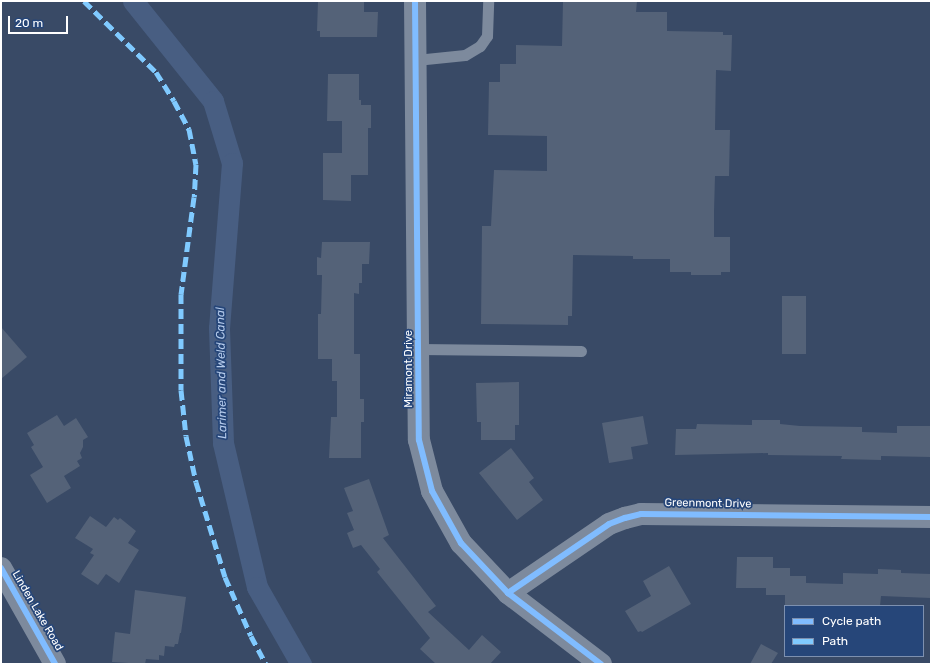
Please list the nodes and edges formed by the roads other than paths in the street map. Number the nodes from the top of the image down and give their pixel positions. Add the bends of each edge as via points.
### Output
1 (415, 1) edge
2 (488, 1) edge
3 (416, 60) junction
4 (419, 349) junction
5 (581, 351) dead end
6 (931, 517) edge
7 (1, 568) edge
8 (508, 593) junction
9 (56, 664) edge
10 (601, 664) edge

1 - 3 street, Miramont Drive
2 - 3 lane via 487,36 480,46 465,54
3 - 4 street, Miramont Drive
4 - 5 lane
4 - 8 street, Miramont Drive via 419,440 432,491 461,543
6 - 8 street, Greenmont Drive via 641,514 610,524
7 - 9 street, Linden Lake Road
8 - 10 street, Miramont Drive

